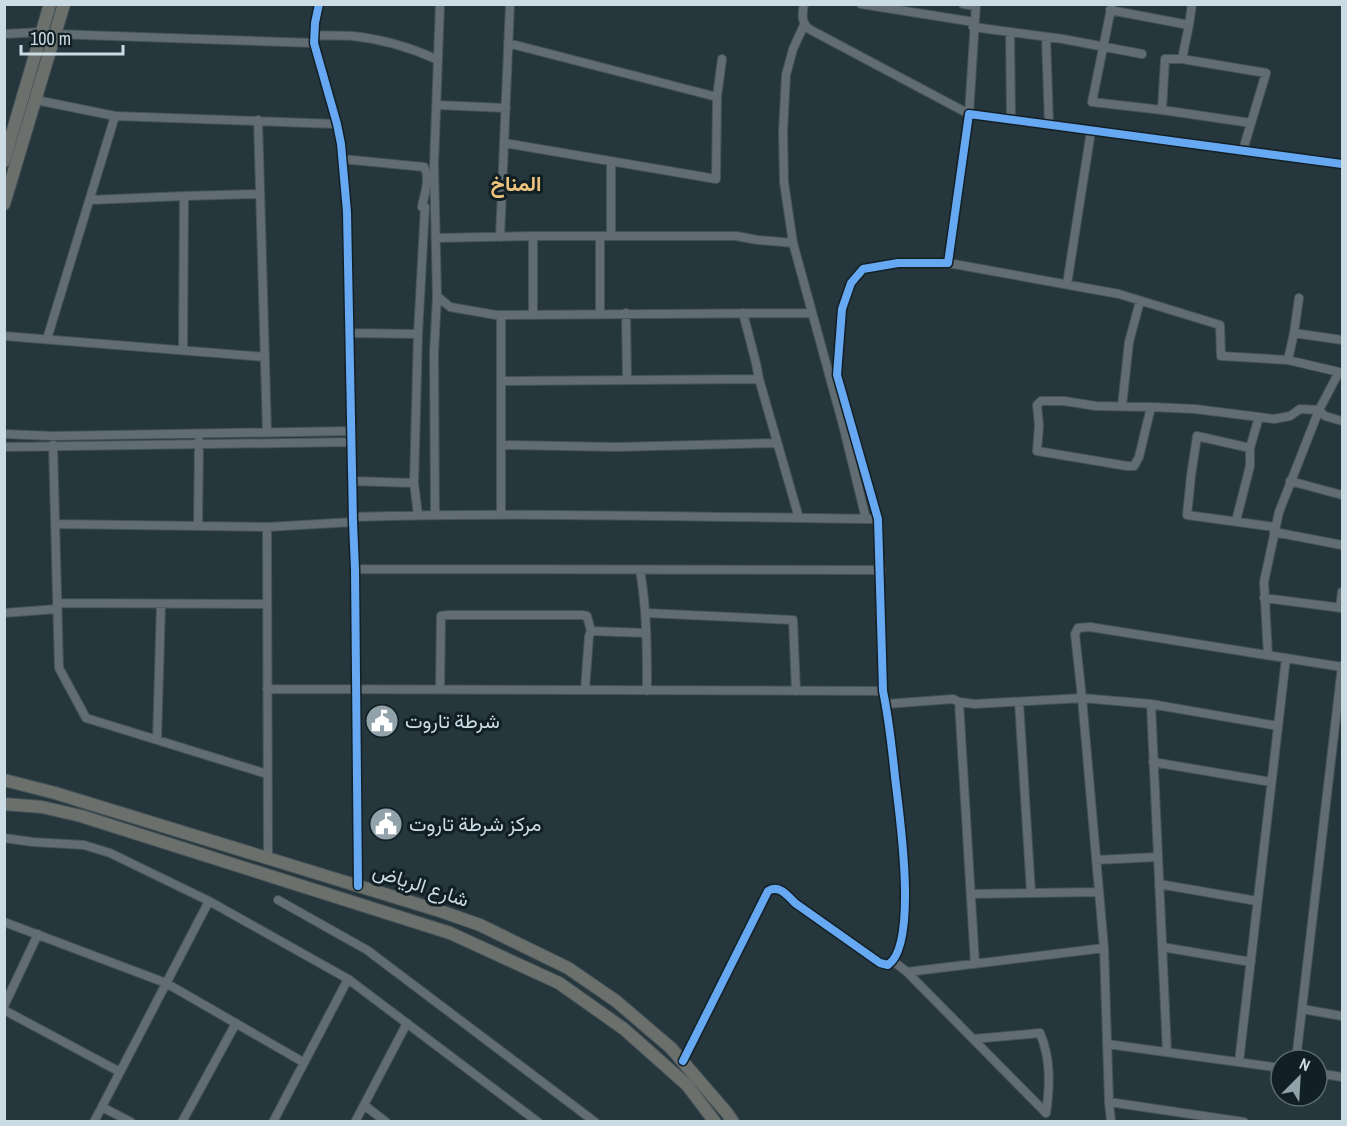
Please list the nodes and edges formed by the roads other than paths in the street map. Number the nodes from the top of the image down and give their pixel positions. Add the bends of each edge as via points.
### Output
1 (50, 4) edge
2 (64, 4) edge
3 (319, 4) edge
4 (440, 4) edge
5 (510, 4) edge
6 (804, 4) edge
7 (861, 4) edge
8 (963, 4) edge
9 (1192, 4) edge
10 (976, 5) edge
11 (1111, 7) edge
12 (804, 25) junction
13 (974, 25) junction
14 (1189, 26) junction
15 (42, 32) junction
16 (1010, 32) junction
17 (4, 34) edge
18 (55, 34) junction
19 (1046, 37) junction
20 (315, 39) junction
21 (508, 43) junction
22 (1103, 46) junction
23 (1142, 54) dead end
24 (722, 59) dead end
25 (1182, 59) junction
26 (438, 60) junction
27 (717, 97) junction
28 (36, 100) junction
29 (437, 105) junction
30 (506, 108) junction
31 (1162, 110) junction
32 (969, 114) junction
33 (116, 116) junction
34 (1011, 119) junction
35 (258, 120) junction
36 (1251, 123) junction
37 (337, 124) junction
38 (1049, 124) junction
39 (1091, 131) junction
40 (504, 143) junction
41 (1243, 150) junction
42 (342, 159) junction
43 (4, 161) edge
44 (611, 161) junction
45 (1342, 164) edge
46 (260, 194) junction
47 (184, 196) junction
48 (90, 200) junction
49 (4, 204) edge
50 (533, 236) junction
51 (600, 236) junction
52 (611, 236) junction
53 (500, 237) junction
54 (436, 238) junction
55 (793, 243) junction
56 (948, 263) junction
57 (1067, 284) junction
58 (437, 296) junction
59 (1299, 298) dead end
60 (1140, 301) junction
61 (600, 313) junction
62 (626, 313) junction
63 (743, 313) junction
64 (812, 313) junction
65 (533, 314) junction
66 (501, 315) junction
67 (350, 333) junction
68 (1294, 333) junction
69 (418, 334) junction
70 (4, 336) edge
71 (47, 339) junction
72 (1342, 340) edge
73 (183, 351) junction
74 (265, 357) junction
75 (1288, 360) junction
76 (1342, 363) edge
77 (1341, 372) edge
78 (759, 379) junction
79 (627, 380) junction
80 (502, 381) junction
81 (1122, 406) junction
82 (1151, 406) junction
83 (1319, 410) junction
84 (1259, 417) junction
85 (1342, 421) edge
86 (351, 431) junction
87 (267, 432) junction
88 (199, 433) junction
89 (4, 434) edge
90 (351, 442) junction
91 (199, 443) junction
92 (777, 443) junction
93 (53, 445) junction
94 (502, 445) junction
95 (4, 447) edge
96 (1250, 448) junction
97 (352, 481) junction
98 (1290, 481) junction
99 (414, 483) junction
100 (1342, 495) edge
101 (418, 515) junction
102 (435, 515) junction
103 (501, 515) junction
104 (799, 518) junction
105 (866, 519) junction
106 (878, 519) junction
107 (352, 520) junction
108 (1236, 521) junction
109 (55, 524) junction
110 (198, 526) junction
111 (267, 527) junction
112 (1275, 530) junction
113 (1342, 545) edge
114 (355, 569) junction
115 (640, 570) junction
116 (881, 570) junction
117 (1342, 592) edge
118 (1264, 598) junction
119 (161, 604) junction
120 (267, 604) junction
121 (57, 606) junction
122 (1341, 608) edge
123 (4, 613) edge
124 (646, 613) junction
125 (591, 631) junction
126 (646, 633) junction
127 (1268, 655) junction
128 (1286, 658) junction
129 (1342, 666) edge
130 (267, 689) junction
131 (355, 690) junction
132 (440, 690) junction
133 (585, 690) junction
134 (647, 690) junction
135 (796, 691) junction
136 (883, 691) junction
137 (1082, 698) junction
138 (959, 702) junction
139 (1019, 702) junction
140 (886, 704) junction
141 (1150, 704) junction
142 (1278, 726) junction
143 (1339, 731) edge
144 (157, 740) junction
145 (1153, 762) junction
146 (267, 774) junction
147 (4, 780) edge
148 (1271, 782) junction
149 (4, 804) edge
150 (4, 838) edge
151 (268, 858) junction
152 (1158, 858) junction
153 (1096, 860) junction
154 (1159, 884) junction
155 (358, 886) junction
156 (1099, 892) junction
157 (1031, 893) junction
158 (971, 894) junction
159 (278, 900) dead end
160 (209, 901) junction
161 (1257, 901) junction
162 (4, 922) edge
163 (38, 934) junction
164 (1162, 947) junction
165 (1104, 948) junction
166 (893, 961) junction
167 (1251, 962) junction
168 (975, 964) junction
169 (908, 972) junction
170 (348, 979) junction
171 (166, 983) junction
172 (4, 1008) edge
173 (1302, 1009) junction
174 (1342, 1016) edge
175 (236, 1023) junction
176 (407, 1023) junction
177 (973, 1039) junction
178 (1107, 1044) junction
179 (1297, 1048) edge
180 (1167, 1052) junction
181 (683, 1061) junction
182 (303, 1062) junction
183 (1239, 1062) junction
184 (1269, 1066) edge
185 (120, 1071) junction
186 (1109, 1102) junction
187 (364, 1105) junction
188 (102, 1107) junction
189 (1190, 1118) edge
190 (94, 1122) edge
191 (131, 1122) edge
192 (182, 1122) edge
193 (273, 1122) edge
194 (355, 1122) edge
195 (386, 1122) edge
196 (538, 1122) edge
197 (595, 1122) edge
198 (715, 1122) edge
199 (733, 1122) edge
200 (1111, 1122) edge
201 (1244, 1122) edge

1 - 15 main road
2 - 18 main road
3 - 20 street
4 - 26 street
5 - 21 street
6 - 12 street
7 - 13 street
8 - 10 street
9 - 14 street
10 - 13 street
11 - 14 street
11 - 22 street
12 - 32 street
12 - 55 street via 786,75 783,132 784,182
13 - 16 street
13 - 32 street
14 - 25 street
15 - 17 street
15 - 43 main road
16 - 19 street
16 - 34 street
18 - 20 street
18 - 28 main road
19 - 22 street
19 - 38 street
20 - 26 street via 353,36
20 - 37 street
21 - 27 street
21 - 30 street
22 - 23 street
22 - 31 street via 1092,102
24 - 27 street
25 - 31 street via 1165,58
25 - 36 street via 1266,73
26 - 29 street
27 - 44 street via 716,179
28 - 33 street
28 - 49 main road
29 - 30 street
29 - 54 street
30 - 40 street
31 - 36 street
32 - 34 street
32 - 56 street
33 - 35 street
33 - 48 street
34 - 38 street
35 - 37 street
35 - 46 street
36 - 41 street
37 - 42 street
38 - 39 street
39 - 41 street
39 - 57 street
40 - 44 street
40 - 53 street
41 - 45 street
42 - 67 street
42 - 69 street via 426,171
44 - 52 street
46 - 47 street
46 - 74 street
47 - 48 street
47 - 73 street
48 - 71 street
50 - 51 street
50 - 53 street
50 - 65 street
51 - 52 street
51 - 61 street
52 - 55 street via 736,236
53 - 54 street
54 - 58 street
55 - 64 street
56 - 57 street
56 - 106 street via 897,263 863,269 851,283 842,309 837,375
57 - 60 street
58 - 66 street via 450,308
58 - 102 street
59 - 68 street
60 - 75 street via 1220,325 1221,356
60 - 81 street via 1129,342
61 - 62 street
61 - 65 street
62 - 63 street
62 - 79 street
63 - 64 street
63 - 78 street
64 - 105 street
65 - 66 street
66 - 80 street
67 - 69 street
67 - 86 street
68 - 72 street
68 - 75 street
69 - 99 street
70 - 71 street
71 - 73 street
73 - 74 street
74 - 87 street
75 - 77 street
76 - 77 street
77 - 83 street
78 - 79 street
78 - 92 street
79 - 80 street
80 - 94 street
81 - 82 street
81 - 82 street via 1041,401 1037,405 1037,452 1134,466
82 - 84 street
83 - 84 street via 1300,409 1274,419
83 - 85 street
83 - 98 street
84 - 96 street
86 - 87 street
86 - 90 street
87 - 88 street
88 - 89 street
88 - 91 street
90 - 91 street
90 - 97 street
91 - 93 street
91 - 110 street
92 - 94 street
92 - 104 street
93 - 95 street
93 - 109 street
94 - 103 street
96 - 108 street via 1250,466
96 - 108 street via 1197,436 1188,514
97 - 99 street
97 - 107 street
98 - 100 street
98 - 112 street
99 - 101 street
101 - 102 street
101 - 107 street
102 - 103 street
103 - 104 street
104 - 105 street
105 - 106 street
106 - 116 street
107 - 111 street
107 - 114 street
108 - 112 street
109 - 110 street
109 - 121 street
110 - 111 street
111 - 120 street
112 - 113 street
112 - 118 street
114 - 115 street
114 - 131 street
115 - 116 street
115 - 124 street
116 - 136 street
117 - 122 street
118 - 122 street
118 - 127 street
119 - 120 street
119 - 121 street
119 - 144 street
120 - 130 street
121 - 123 street
121 - 144 street via 59,669 86,718
124 - 126 street
124 - 135 street via 793,620
125 - 126 street
125 - 132 street via 587,616 582,615 441,616
125 - 133 street
126 - 134 street
127 - 128 street
127 - 137 street via 1078,628 1075,634
128 - 129 street
128 - 142 street
129 - 143 street
130 - 131 street
130 - 146 street
131 - 132 street
131 - 155 street
132 - 133 street
133 - 134 street
134 - 135 street
135 - 136 street
136 - 140 street
137 - 139 street
137 - 141 street
137 - 153 street
138 - 139 street
138 - 140 street via 953,699
138 - 158 street
139 - 157 street
140 - 166 street via 903,844 905,909 902,938
141 - 142 street
141 - 145 street
142 - 148 street
143 - 173 street
144 - 146 street
145 - 148 street
145 - 152 street
146 - 151 street
147 - 151 main road, شارع الرياض
148 - 161 street
149 - 198 main road, شارع الرياض via 81,816 450,933 559,983 624,1029 687,1085
150 - 160 street via 84,845 110,853
151 - 155 main road, شارع الرياض
152 - 153 street
152 - 154 street
153 - 156 street
154 - 161 street
154 - 164 street
155 - 181 main road, شارع الرياض via 480,925 568,968 616,1001
156 - 157 street
156 - 165 street
157 - 158 street
158 - 168 street
159 - 197 street via 367,950
160 - 170 street
160 - 171 street
161 - 167 street
162 - 163 street
163 - 171 street
163 - 172 street
164 - 167 street
164 - 180 street
165 - 168 street
165 - 178 street
166 - 169 street
166 - 181 street via 880,963 784,892 772,888
167 - 183 street
168 - 169 street
169 - 177 street
170 - 176 street
170 - 182 street
171 - 175 street
171 - 185 street
172 - 185 street
173 - 174 street
173 - 179 street
175 - 182 street
175 - 192 street
176 - 187 street
176 - 196 street
177 - 177 street via 989,1055 1046,1113 1050,1087 1046,1048 1040,1034
178 - 180 street
178 - 186 street
180 - 183 street
181 - 199 main road, شارع الرياض
182 - 193 street
183 - 184 street
185 - 188 street
186 - 189 street
186 - 200 street
187 - 194 street
187 - 195 street
188 - 190 street
188 - 191 street
189 - 201 street

